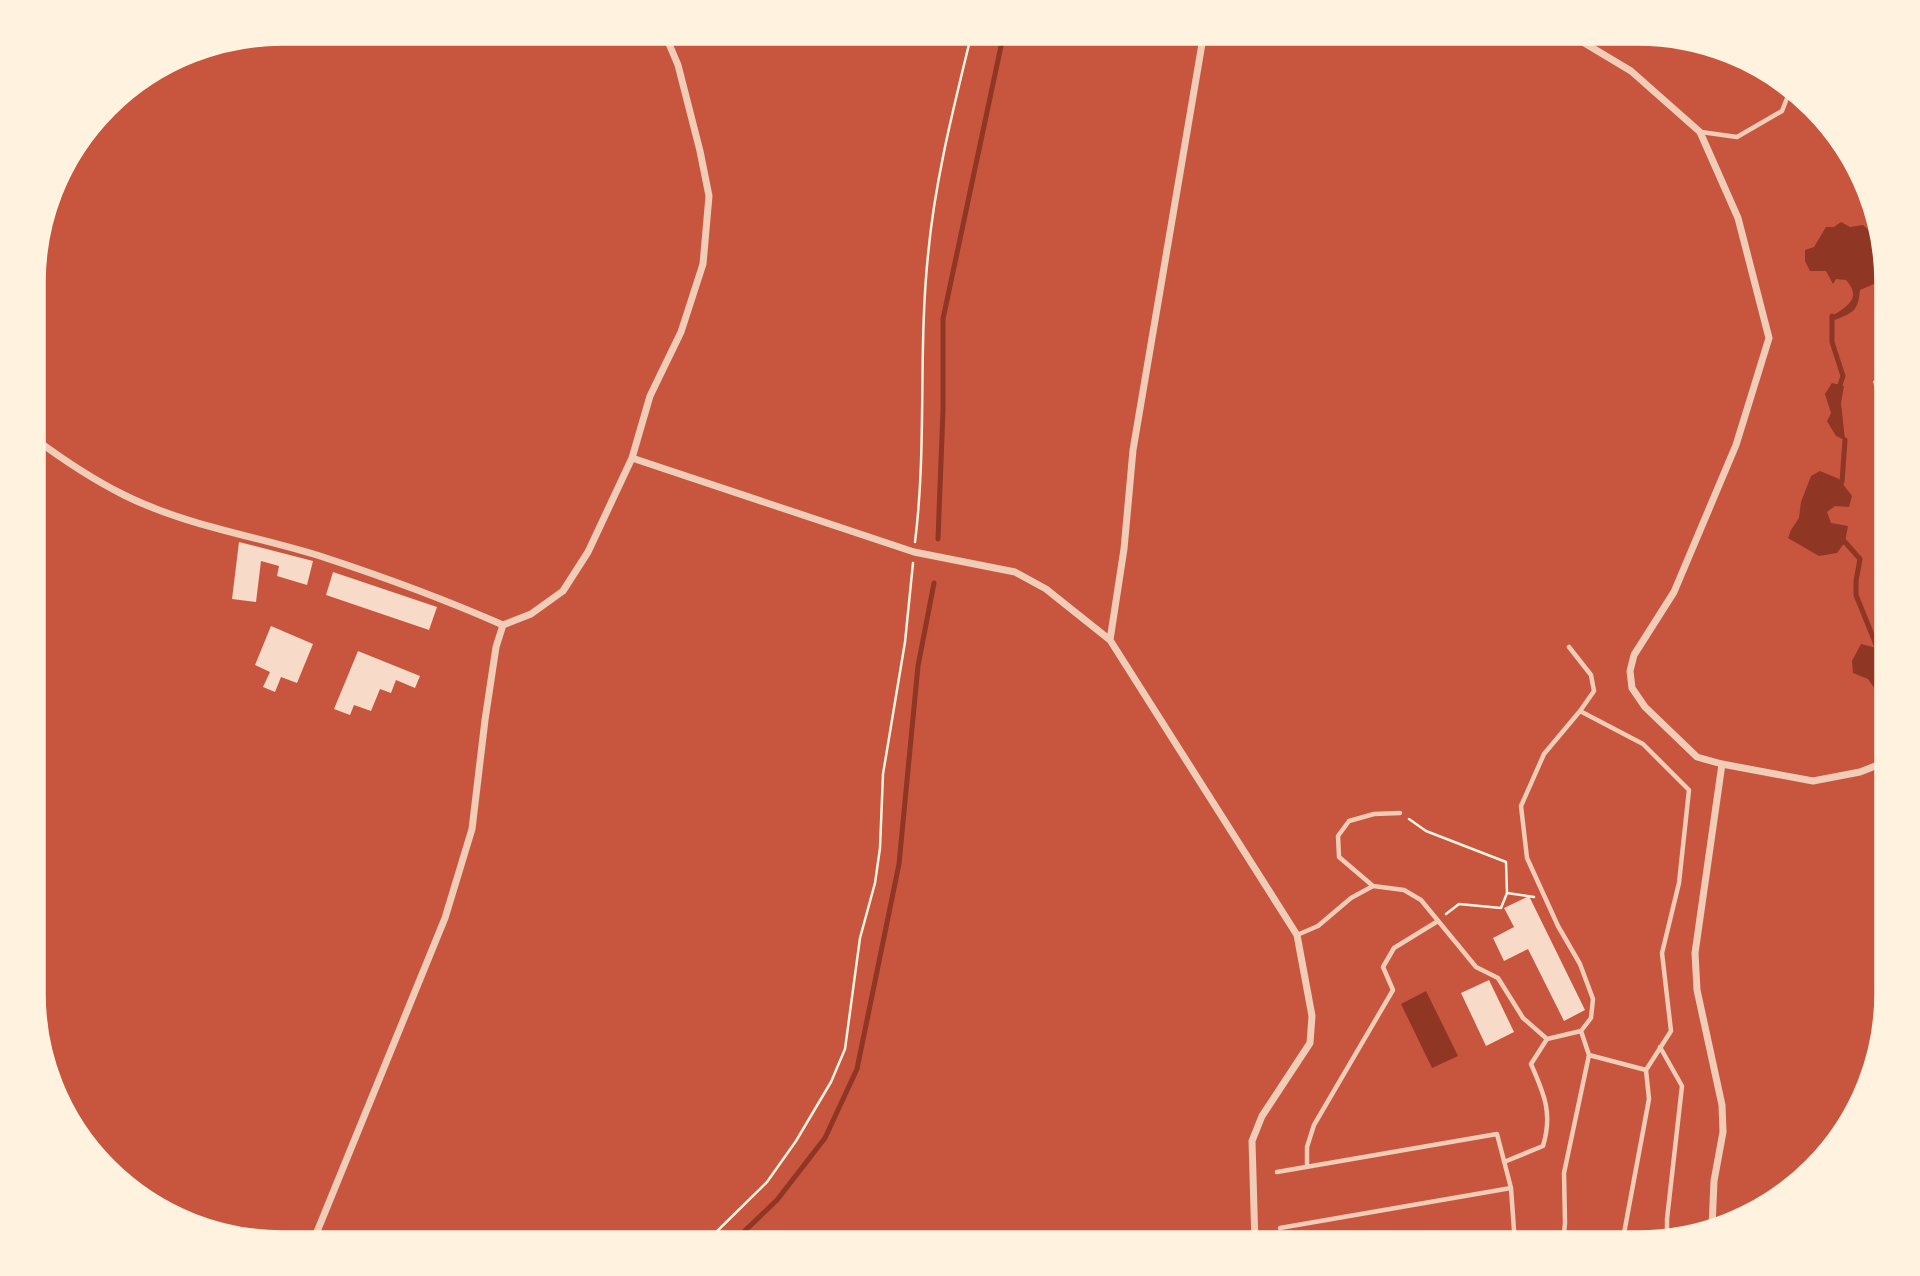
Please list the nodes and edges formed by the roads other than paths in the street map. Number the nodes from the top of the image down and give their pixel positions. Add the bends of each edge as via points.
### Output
1 (669, 44) edge
2 (1202, 44) edge
3 (1586, 44) edge
4 (1787, 97) edge
5 (1700, 132) junction
6 (44, 445) edge
7 (632, 458) junction
8 (503, 625) junction
9 (1110, 640) junction
10 (1569, 647) dead end
11 (1580, 712) junction
12 (1723, 764) junction
13 (1876, 766) edge
14 (1400, 813) road end
15 (1373, 886) junction
16 (1438, 921) junction
17 (1297, 935) junction
18 (1581, 1031) junction
19 (1547, 1040) junction
20 (1660, 1047) junction
21 (1589, 1055) junction
22 (1646, 1070) junction
23 (1504, 1162) junction
24 (1307, 1167) junction
25 (1277, 1172) dead end
26 (1511, 1188) junction
27 (1712, 1220) edge
28 (1280, 1228) dead end
29 (1667, 1230) edge
30 (317, 1232) edge
31 (1255, 1232) edge
32 (1514, 1232) edge
33 (1564, 1232) edge
34 (1624, 1232) edge

1 - 7 street via 709,196 703,264 681,332 650,396
2 - 9 street via 1133,450
3 - 5 street via 1630,71
4 - 5 lane via 1782,111 1737,137
5 - 12 street via 1738,218 1769,338 1726,469 1674,592 1634,655 1630,671 1632,688 1645,707 1697,758
6 - 8 street via 125,495 188,520 324,557
7 - 8 street via 588,552 563,591 531,614
7 - 9 street via 914,551 1015,572 1046,589
8 - 30 street via 496,647 472,829 453,892
9 - 17 street
10 - 11 lane via 1591,675 1594,691
11 - 18 lane via 1544,754 1521,806 1527,858 1593,999 1591,1018
11 - 20 lane via 1643,744 1689,790 1679,883 1662,953 1671,1031
12 - 13 street via 1813,781
12 - 27 street via 1695,953 1696,990 1723,1105
14 - 15 lane via 1349,821 1338,836 1339,857
15 - 16 lane via 1404,890 1421,900
15 - 17 lane via 1350,898 1318,926
16 - 19 lane via 1476,967 1498,978 1523,1018
16 - 24 lane via 1394,948 1383,967 1393,990 1314,1125
17 - 31 street via 1311,1016 1310,1043 1262,1116 1252,1141
18 - 19 lane
18 - 21 lane
19 - 23 lane via 1531,1064 1546,1097 1548,1128 1543,1146
20 - 22 lane
20 - 29 lane via 1682,1086
21 - 22 lane
21 - 33 lane via 1564,1173
22 - 34 lane via 1649,1099
23 - 24 lane via 1497,1134
23 - 26 lane
24 - 25 lane
26 - 28 lane
26 - 32 lane

